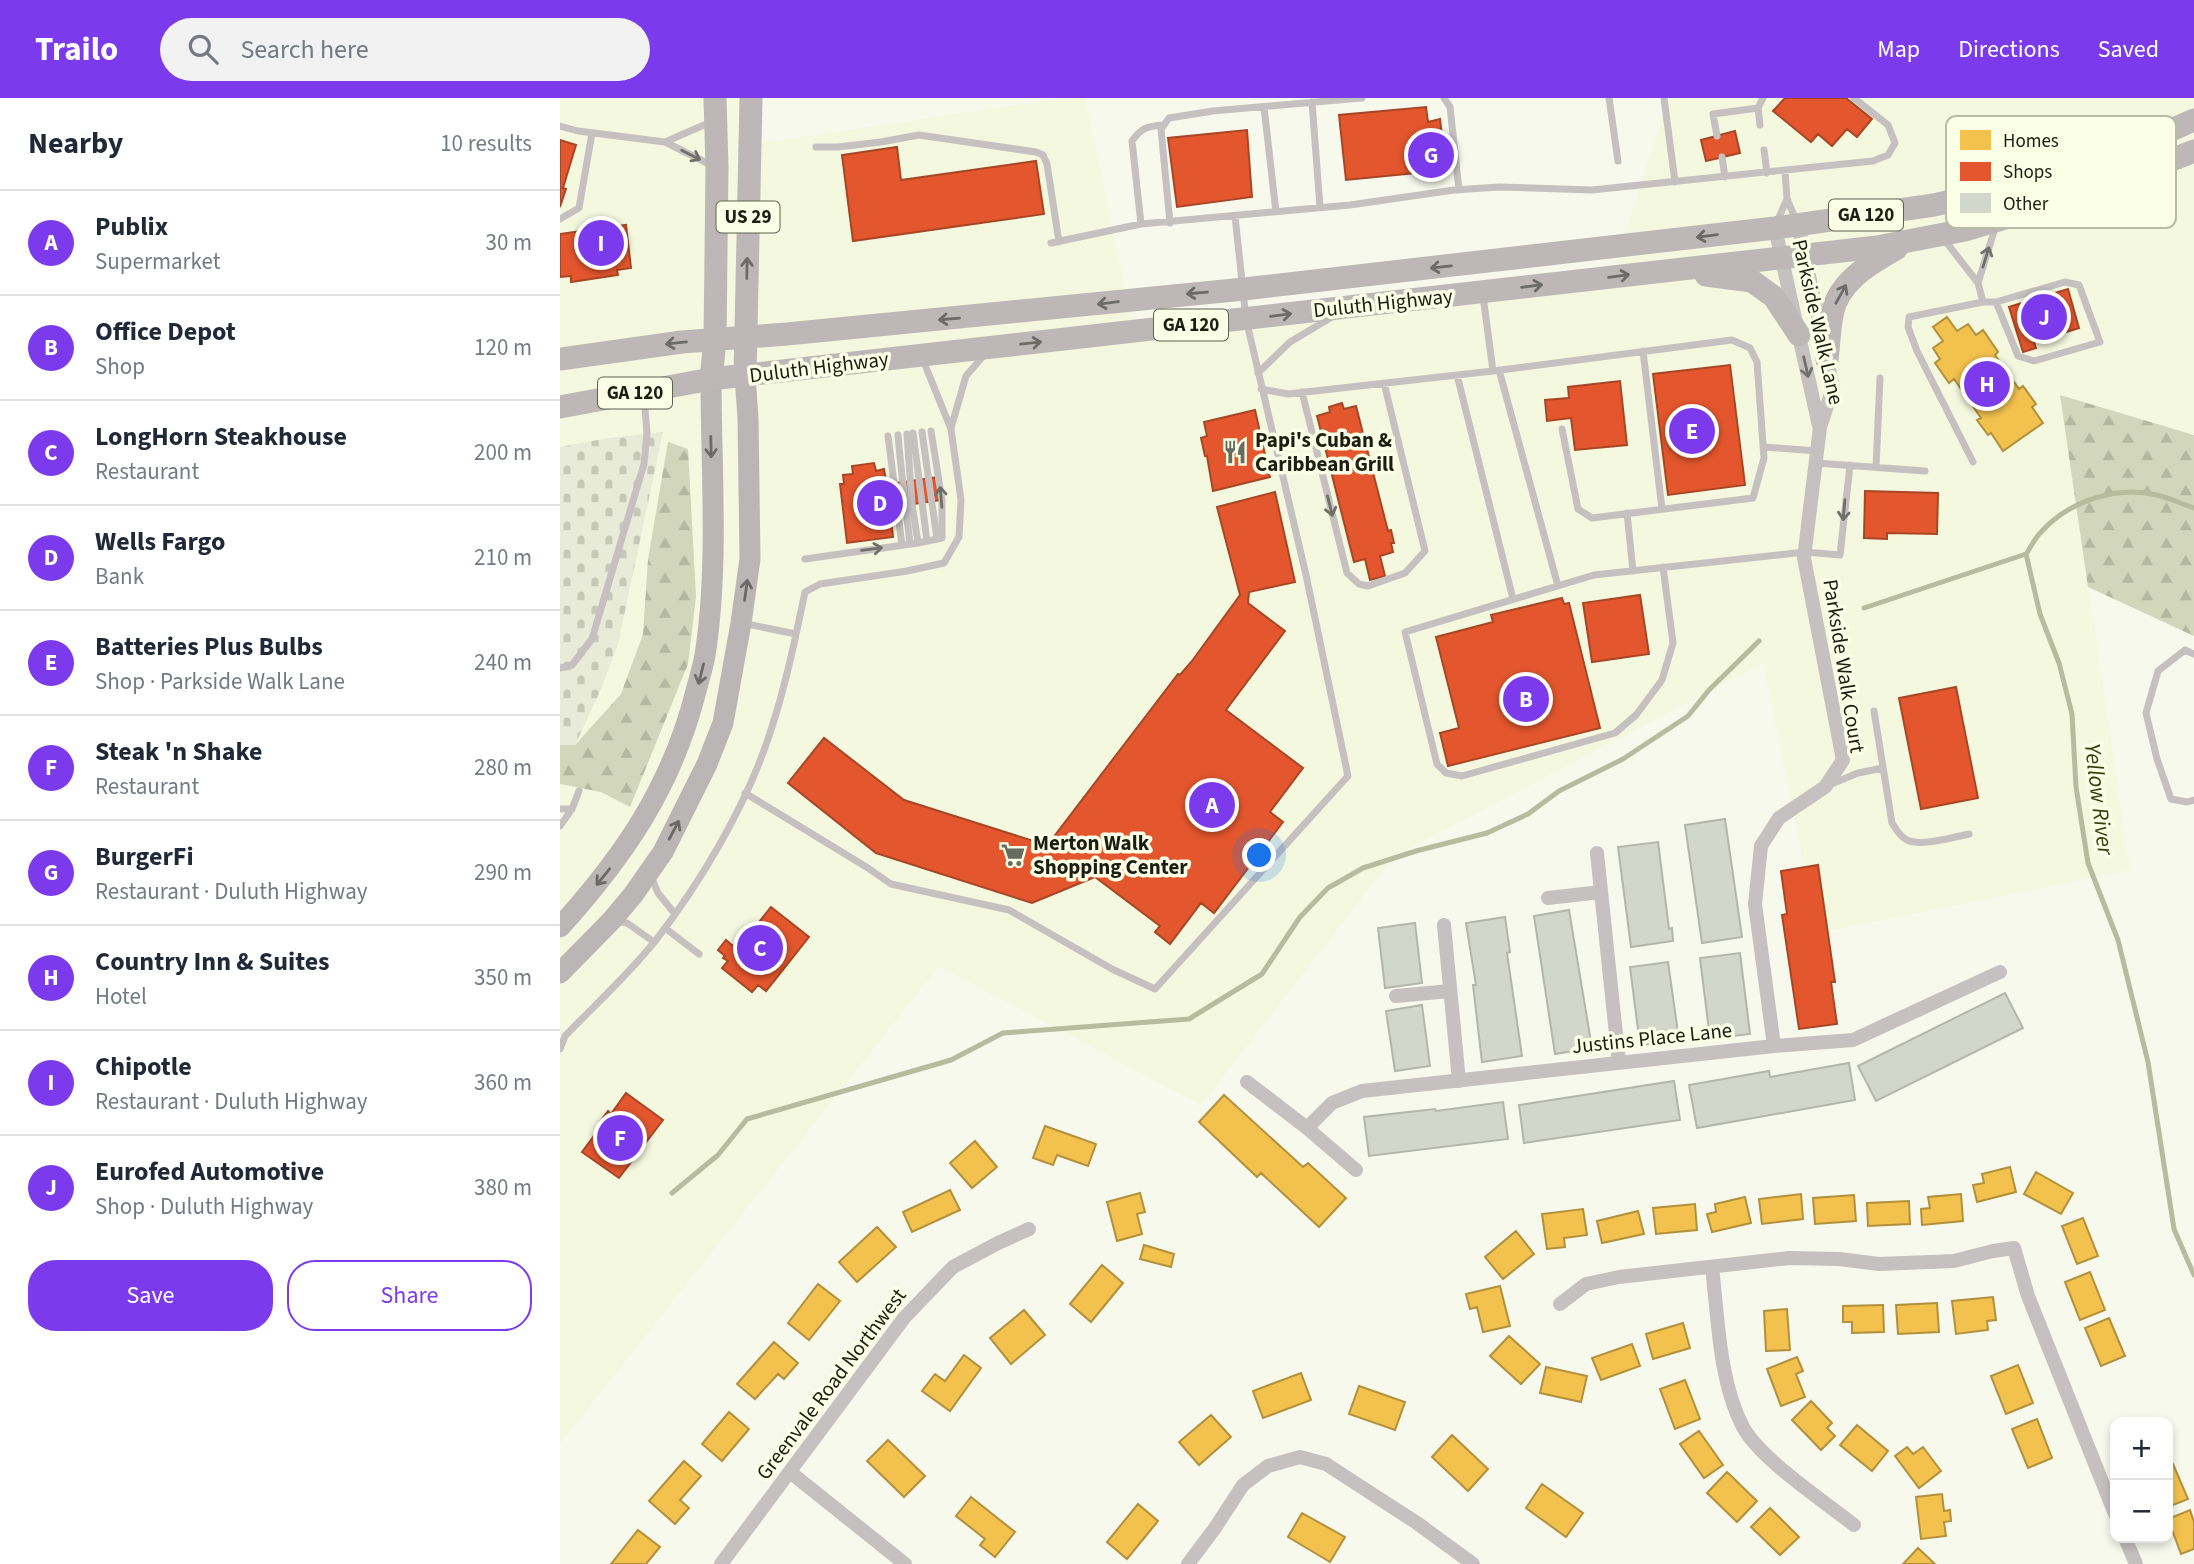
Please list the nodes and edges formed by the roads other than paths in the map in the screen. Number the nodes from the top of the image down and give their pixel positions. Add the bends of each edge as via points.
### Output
1 (751, 98) edge
2 (1362, 98) edge
3 (1444, 98) edge
4 (1609, 98) edge
5 (1664, 98) edge
6 (1763, 98) edge
7 (1854, 98) edge
8 (1312, 102) junction
9 (1264, 107) junction
10 (1758, 108) junction
11 (715, 109) edge
12 (2194, 120) edge
13 (1163, 125) junction
14 (1760, 125) dead end
15 (560, 126) edge
16 (2176, 128) edge
17 (592, 133) junction
18 (1717, 136) dead end
19 (665, 142) junction
20 (816, 147) dead end
21 (1763, 150) dead end
22 (2194, 151) edge
23 (1722, 157) dead end
24 (2176, 158) edge
25 (1618, 161) dead end
26 (717, 167) junction
27 (1784, 171) junction
28 (1767, 173) junction
29 (1726, 177) junction
30 (1675, 182) junction
31 (1459, 190) junction
32 (1787, 199) junction
33 (1946, 202) edge
34 (1320, 208) junction
35 (1276, 212) junction
36 (1234, 216) junction
37 (560, 219) edge
38 (1170, 223) junction
39 (1141, 224) junction
40 (1798, 224) junction
41 (1775, 228) junction
42 (1965, 228) edge
43 (1995, 228) edge
44 (1941, 234) junction
45 (1911, 240) junction
46 (1805, 255) junction
47 (1781, 258) junction
48 (1672, 270) junction
49 (1978, 282) junction
50 (1244, 289) junction
51 (1482, 292) junction
52 (1983, 302) junction
53 (1996, 302) junction
54 (1349, 307) junction
55 (1246, 319) junction
56 (1799, 335) junction
57 (746, 337) junction
58 (715, 340) junction
59 (992, 347) junction
60 (1643, 351) junction
61 (920, 355) junction
62 (560, 359) edge
63 (1827, 360) junction
64 (1496, 371) junction
65 (1258, 373) junction
66 (1457, 375) junction
67 (745, 376) junction
68 (1880, 378) dead end
69 (710, 379) junction
70 (1384, 383) junction
71 (1261, 389) junction
72 (644, 392) junction
73 (1302, 392) junction
74 (560, 407) edge
75 (1820, 427) junction
76 (951, 429) junction
77 (1562, 429) dead end
78 (931, 431) dead end
79 (910, 434) junction
80 (888, 436) dead end
81 (1763, 447) junction
82 (1816, 457) junction
83 (1973, 461) dead end
84 (1850, 465) junction
85 (1876, 467) junction
86 (1925, 471) dead end
87 (1662, 509) junction
88 (1626, 513) junction
89 (937, 539) junction
90 (927, 541) junction
91 (910, 544) junction
92 (1805, 552) junction
93 (805, 559) dead end
94 (1664, 567) junction
95 (1633, 571) junction
96 (1558, 586) junction
97 (1513, 599) junction
98 (741, 623) junction
99 (796, 634) junction
100 (2194, 654) edge
101 (560, 668) edge
102 (1874, 711) dead end
103 (1883, 768) junction
104 (1825, 787) junction
105 (579, 792) dead end
106 (745, 793) junction
107 (2194, 800) edge
108 (560, 809) edge
109 (572, 809) junction
110 (560, 826) edge
111 (1969, 834) dead end
112 (1597, 852) dead end
113 (649, 871) junction
114 (1601, 892) junction
115 (1548, 898) dead end
116 (675, 914) junction
117 (612, 920) junction
118 (1444, 925) dead end
119 (560, 927) edge
120 (665, 928) junction
121 (654, 942) junction
122 (699, 954) dead end
123 (2000, 972) dead end
124 (560, 973) edge
125 (1450, 991) junction
126 (1396, 996) dead end
127 (1774, 1046) junction
128 (560, 1049) edge
129 (1619, 1063) junction
130 (1459, 1081) junction
131 (1247, 1082) dead end
132 (1307, 1128) junction
133 (1356, 1170) dead end
134 (1029, 1229) dead end
135 (1712, 1267) junction
136 (1560, 1304) dead end
137 (790, 1472) junction
138 (2110, 1501) edge
139 (1854, 1525) dead end
140 (2127, 1543) edge
141 (721, 1564) edge
142 (905, 1564) edge
143 (1188, 1564) edge
144 (1473, 1564) edge
145 (2136, 1564) edge

57 -> 1 main road, US 29
2 - 8 lane
3 - 31 lane via 1450,107
4 - 25 lane
5 - 30 lane
6 - 10 lane
7 - 27 lane via 1888,125 1895,143 1888,155 1873,161
8 - 9 lane
8 - 34 lane
9 - 13 lane via 1169,118
9 - 35 lane
10 - 14 lane
10 - 18 lane via 1713,114
11 - 19 lane
11 - 26 main road, US 29
12 - 16 main road, Duluth Highway / GA 120
13 - 38 lane
13 - 39 lane via 1139,130 1132,141
15 - 17 lane
17 - 19 lane
17 - 37 lane via 579,208
19 -> 26 lane
20 - 39 lane via 919,135 1036,152 1047,164 1055,243
21 - 28 lane
22 - 24 main road, Duluth Highway / GA 120
23 - 29 lane
26 - 58 main road, US 29
27 - 28 lane
27 - 32 lane
28 - 29 lane
29 - 30 lane
30 - 31 lane via 1592,190
31 - 34 lane
32 - 40 lane
32 - 41 lane
33 - 40 main road, Duluth Highway / GA 120
34 - 35 lane
35 - 36 lane
36 - 38 lane
36 - 50 lane
38 - 39 lane
40 - 41 main road, Duluth Highway / GA 120
40 - 46 street, Parkside Walk Lane
41 - 47 street, Parkside Walk Lane
41 -> 50 main road, Duluth Highway / GA 120
42 - 44 main road, Duluth Highway / GA 120
49 -> 43 lane
44 - 45 main road, Duluth Highway / GA 120
44 - 49 lane
45 - 46 main road, Duluth Highway / GA 120
63 -> 45 main road via 1832,312 1846,284 1869,264
46 - 47 main road, Duluth Highway / GA 120
46 - 63 street, Parkside Walk Lane
47 - 48 main road, Duluth Highway / GA 120
47 - 56 street, Parkside Walk Lane
51 -> 48 main road, Duluth Highway / GA 120
48 - 56 main road via 1752,281 1773,297
49 - 52 lane
50 - 55 lane
50 -> 57 main road, Duluth Highway / GA 120
51 - 54 main road, Duluth Highway / GA 120
51 - 64 lane
52 - 53 lane
52 - 83 lane via 1909,317 1908,327
53 - 53 lane via 2018,356 2034,361 2100,342 2079,285 2065,282
55 -> 54 main road, Duluth Highway / GA 120
54 - 65 lane via 1290,342
59 -> 55 main road, Duluth Highway / GA 120
55 - 65 lane
56 -> 75 street, Parkside Walk Lane
57 - 58 main road, Duluth Highway / GA 120
57 - 67 main road, US 29
58 -> 62 main road, Duluth Highway / GA 120
58 - 69 main road
59 - 61 main road, Duluth Highway / GA 120
59 - 76 lane via 966,376
60 - 64 lane
60 - 81 lane via 1732,340 1750,348 1757,362
60 - 87 lane
61 - 67 main road, Duluth Highway / GA 120
61 - 76 lane
63 - 75 street, Parkside Walk Lane via 1833,388
64 - 66 lane
64 - 96 lane
65 - 71 lane
66 - 70 lane
66 - 97 lane
67 - 69 main road, Duluth Highway / GA 120
98 -> 67 main road via 750,559
68 - 85 lane
69 - 72 main road, Duluth Highway / GA 120
69 -> 119 main road via 712,586 705,657 687,726 663,785 640,825
70 - 73 lane
73 -> 70 lane via 1347,573 1368,586 1405,573 1425,551
71 - 73 lane
71 - 106 lane via 1348,776 1155,989 1009,910 891,884
72 - 74 main road, Duluth Highway / GA 120
72 - 101 lane via 644,464 592,639 572,665
75 - 82 street, Parkside Walk Court
76 - 99 lane via 961,499 959,537 944,563 820,584 805,592
77 - 88 lane via 1578,509 1592,518
89 -> 78 lane via 942,538 942,500
79 - 89 lane
79 - 90 lane
79 - 91 lane
80 - 91 lane
81 - 82 lane
81 - 87 lane via 1754,498
82 - 84 lane
82 - 92 street, Parkside Walk Court
84 - 85 lane
84 -> 92 lane via 1840,555
85 - 86 lane
87 - 88 lane
88 - 95 lane
89 - 90 lane
90 - 91 lane
93 -> 91 lane
92 - 94 lane
92 - 104 street, Parkside Walk Court via 1843,760
94 - 95 lane
94 - 97 lane via 1673,643 1662,680 1636,715 1615,733 1462,776 1446,773 1437,764 1405,632
95 - 96 lane via 1594,575
96 - 97 lane
98 - 99 lane
113 -> 98 main road via 688,805 723,723
99 - 106 lane via 769,737
100 - 107 lane via 2185,650 2158,671 2146,713 2171,799
102 - 103 lane
103 - 104 lane
103 - 111 lane via 1892,823 1899,834 1920,843
104 - 127 street, Parkside Walk Court via 1779,818 1760,846 1755,904
105 - 109 lane
106 - 116 lane
108 - 109 lane
109 - 110 lane
112 - 114 street
113 - 116 lane via 658,893
113 - 117 main road
114 - 115 street
114 - 129 street
116 - 120 lane
117 - 121 lane via 627,923
117 - 124 main road
118 - 125 street
120 - 121 lane
120 - 122 lane
121 - 128 lane via 565,1036
123 - 127 street, Justins Place Lane via 1853,1041
125 - 126 street
125 - 130 street
127 - 129 street, Justins Place Lane
129 - 130 street, Justins Place Lane
130 - 132 street, Justins Place Lane via 1362,1091 1332,1103
131 - 132 street
132 - 133 street
134 - 137 street, Greenvale Road Northwest via 953,1268 904,1318
135 - 136 street via 1586,1284
135 - 138 street via 1789,1258 1879,1264 1954,1261 2014,1248 2028,1296
135 - 139 street via 1728,1387 1742,1427 1765,1456
137 - 141 street, Greenvale Road Northwest
137 - 142 street
140 - 145 street
143 - 144 street via 1243,1485 1268,1466 1300,1457 1326,1464

